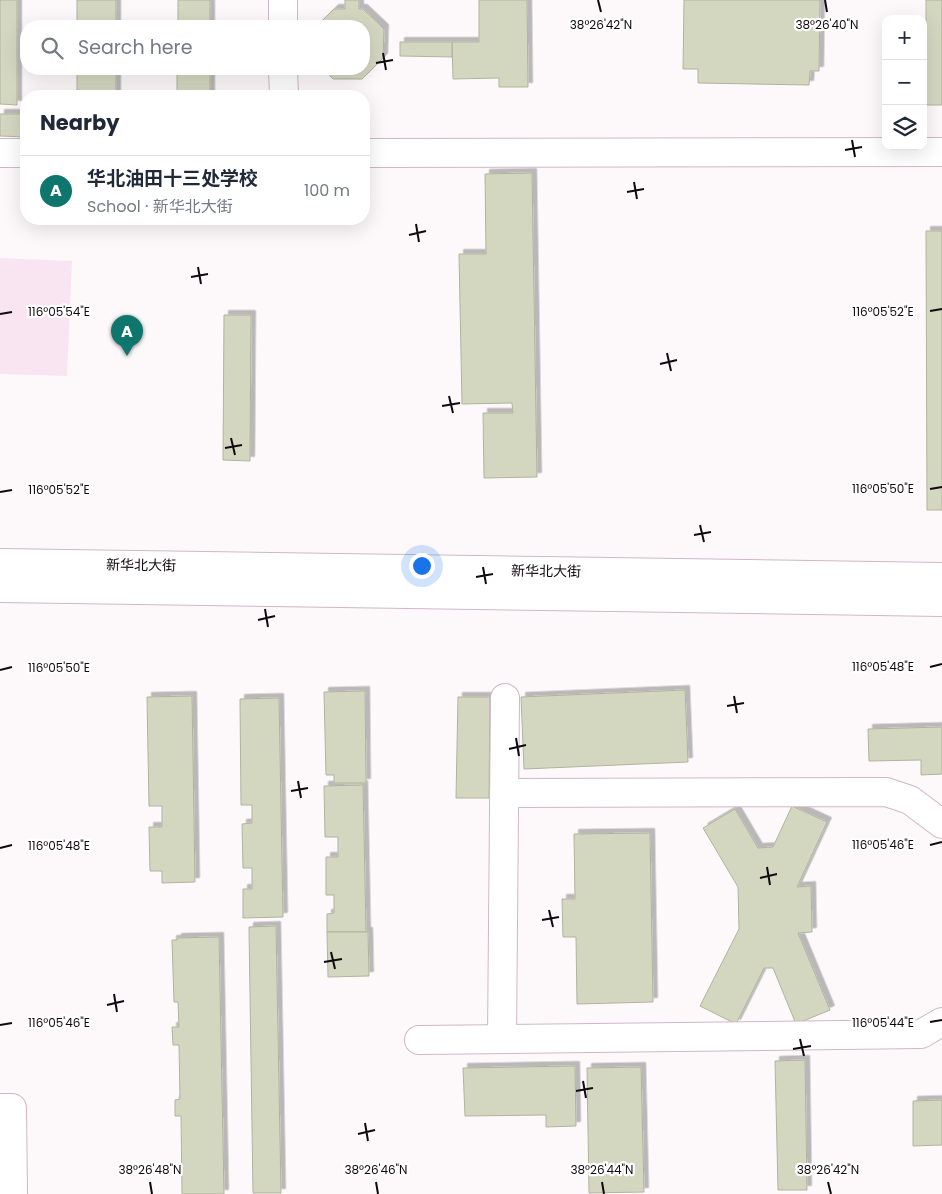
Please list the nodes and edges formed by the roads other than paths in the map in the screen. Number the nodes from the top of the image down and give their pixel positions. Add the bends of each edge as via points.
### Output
1 (283, 0) edge
2 (283, 20) edge
3 (283, 75) edge
4 (284, 90) edge
5 (942, 152) edge
6 (0, 153) edge
7 (20, 153) edge
8 (370, 153) edge
9 (0, 563) edge
10 (942, 577) edge
11 (0, 588) edge
12 (942, 602) edge
13 (505, 698) dead end
14 (504, 793) junction
15 (942, 824) edge
16 (942, 1022) edge
17 (502, 1039) junction
18 (419, 1040) dead end
19 (0, 1108) edge
20 (12, 1194) edge

1 - 2 main road
3 - 4 main road
5 - 8 main road
6 - 7 main road
9 - 10 main road, 新华北大街
11 - 12 main road, 新华北大街
13 - 14 main road
14 - 15 main road via 886,792 910,800
14 - 17 main road
16 - 17 main road via 921,1034
17 - 18 main road
19 - 20 main road via 12,1108

